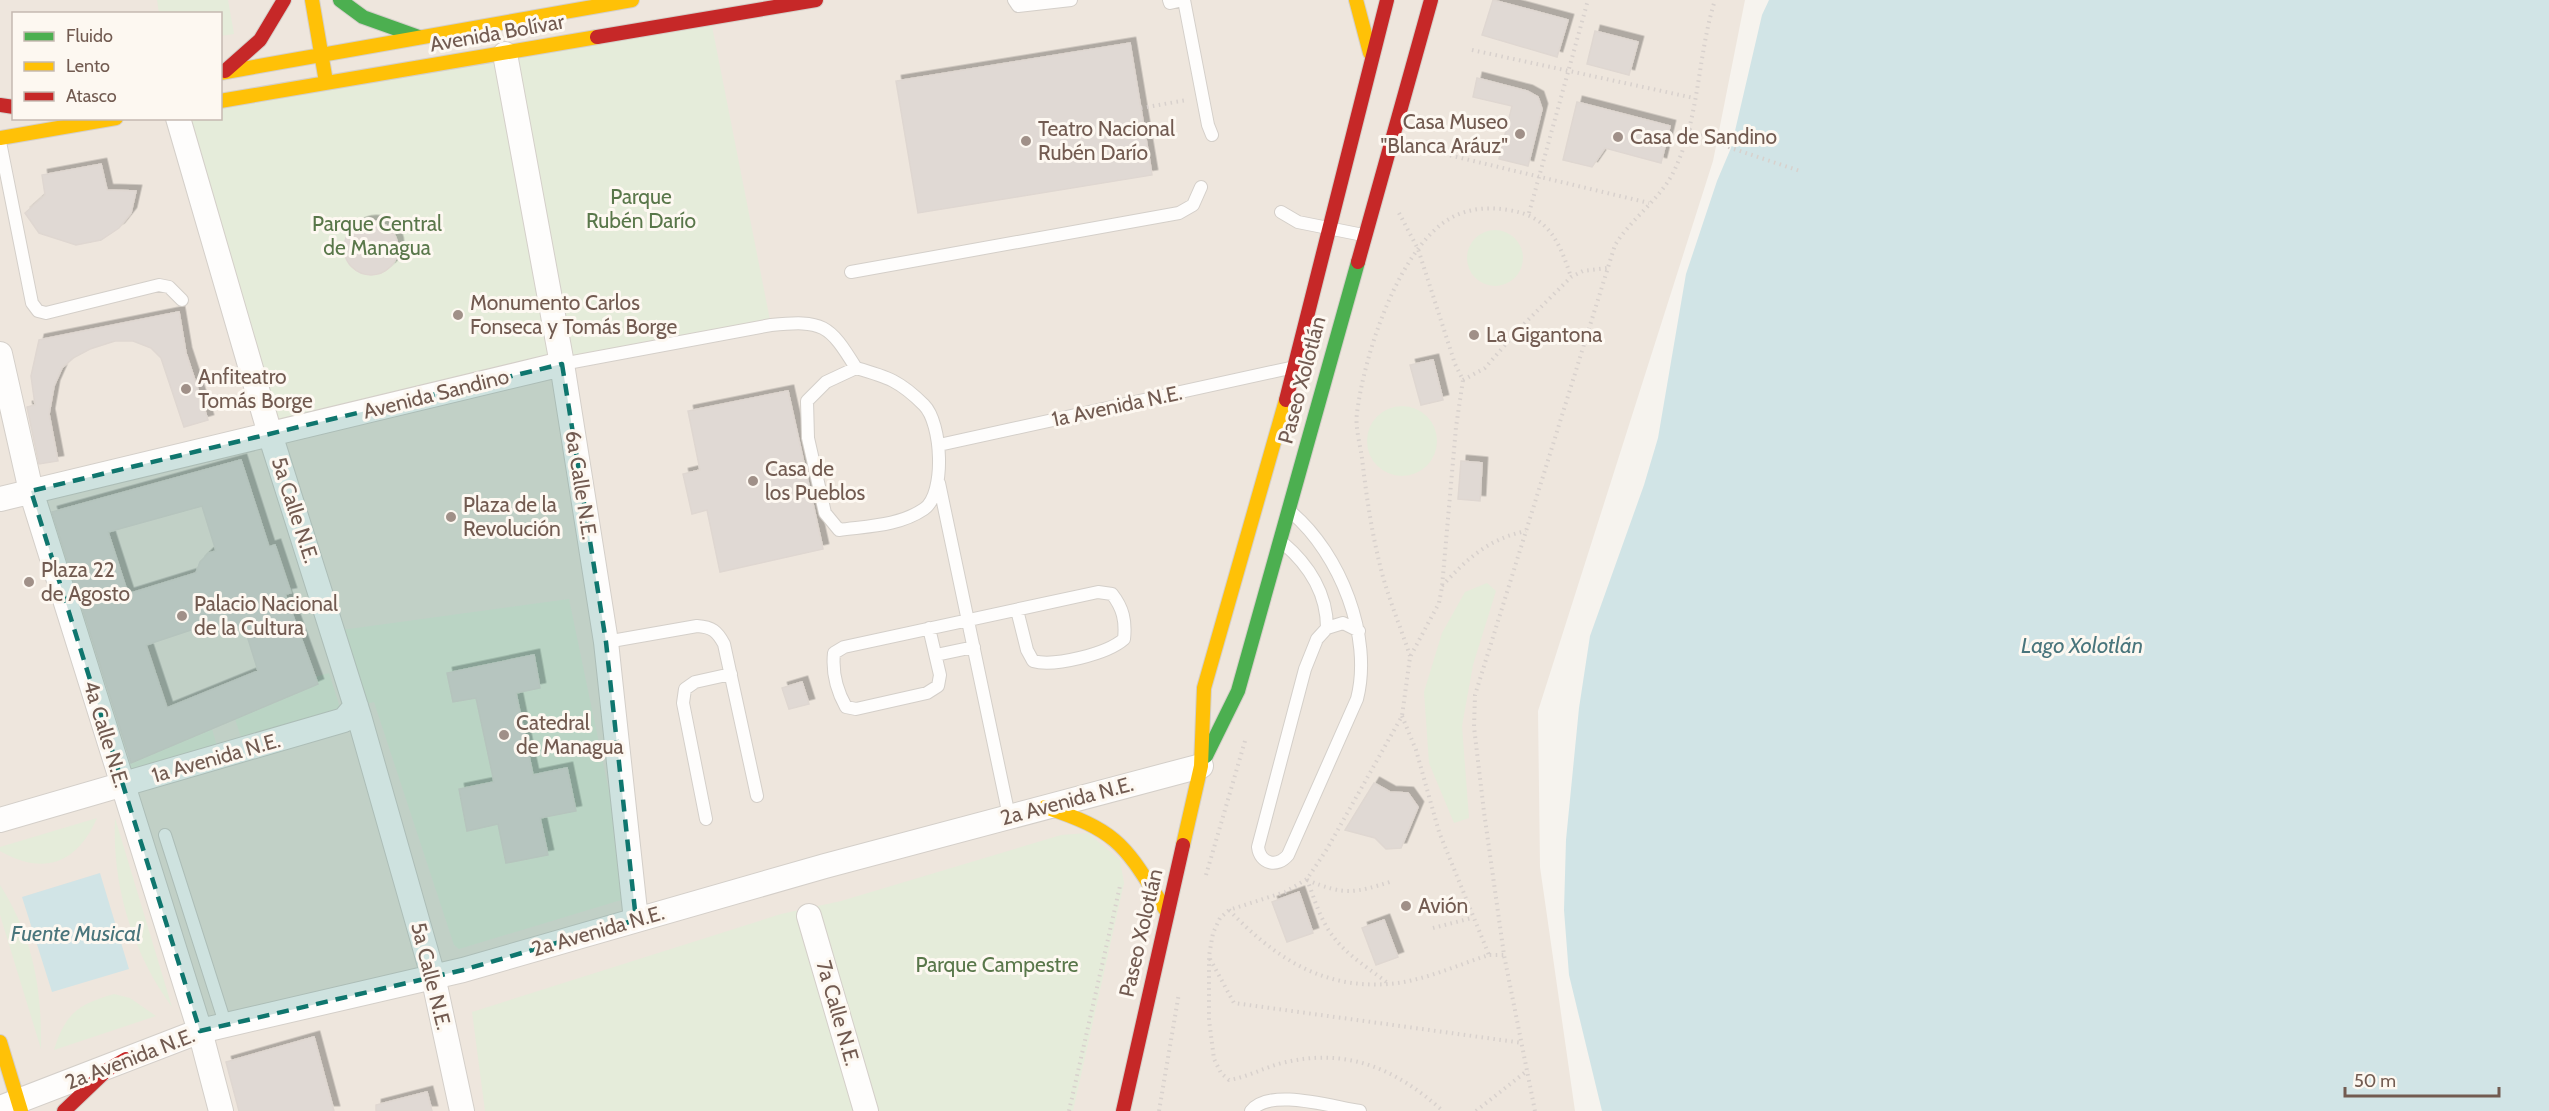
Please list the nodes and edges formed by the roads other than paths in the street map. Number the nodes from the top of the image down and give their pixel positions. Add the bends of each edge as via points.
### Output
1 (284, 0) edge
2 (312, 0) edge
3 (340, 0) edge
4 (632, 0) edge
5 (816, 0) edge
6 (1014, 0) edge
7 (1071, 0) edge
8 (1170, 0) edge
9 (1184, 0) edge
10 (1356, 0) edge
11 (1387, 0) edge
12 (1431, 0) edge
13 (423, 39) junction
14 (505, 54) junction
15 (322, 56) junction
16 (1372, 61) junction
17 (222, 72) edge
18 (222, 73) edge
19 (327, 84) junction
20 (222, 101) edge
21 (105, 120) edge
22 (179, 120) edge
23 (1212, 135) dead end
24 (0, 140) edge
25 (1201, 187) dead end
26 (1281, 212) dead end
27 (1331, 228) junction
28 (1364, 235) junction
29 (851, 272) dead end
30 (182, 300) dead end
31 (0, 354) edge
32 (562, 364) junction
33 (1294, 367) junction
34 (856, 368) junction
35 (270, 434) junction
36 (939, 445) junction
37 (939, 483) junction
38 (31, 491) junction
39 (0, 499) edge
40 (1274, 503) junction
41 (1264, 534) junction
42 (1017, 610) junction
43 (968, 620) junction
44 (929, 628) junction
45 (1327, 628) junction
46 (1359, 631) junction
47 (606, 642) junction
48 (974, 646) junction
49 (936, 655) junction
50 (731, 674) junction
51 (356, 706) junction
52 (1201, 765) junction
53 (121, 785) junction
54 (757, 796) dead end
55 (1045, 807) junction
56 (1009, 816) junction
57 (706, 819) dead end
58 (0, 820) edge
59 (165, 835) dead end
60 (1167, 912) junction
61 (809, 916) dead end
62 (636, 920) junction
63 (433, 976) junction
64 (226, 1026) junction
65 (200, 1031) junction
66 (0, 1042) edge
67 (126, 1059) junction
68 (13, 1107) edge
69 (64, 1111) edge
70 (221, 1111) edge
71 (462, 1111) edge
72 (866, 1111) edge
73 (1122, 1111) edge
74 (1251, 1111) edge
75 (1360, 1111) edge

1 - 17 main road via 269,29 250,53
2 - 15 main road
3 - 13 main road via 363,17
4 - 13 main road, Avenida Bolívar
5 - 14 main road, Avenida Bolívar
6 - 7 lane via 1018,6 1026,7
8 - 9 lane
9 - 23 lane
10 - 16 main road
11 - 16 main road, Paseo Xolotlán
12 - 28 main road, Paseo Xolotlán
13 - 15 main road, Avenida Bolívar
14 - 19 main road, Avenida Bolívar
14 - 32 street, 6a Calle N.E.
15 - 18 main road, Avenida Bolívar
15 - 19 main road
16 - 27 main road, Paseo Xolotlán
19 - 20 main road, Avenida Bolívar
21 - 24 main road
22 - 35 street, 5a Calle N.E.
24 - 30 lane via 32,303 38,311 46,313 159,285 169,287
25 - 29 lane via 1193,205 1179,213
26 - 27 lane via 1298,222
27 - 28 lane
27 - 33 main road, Paseo Xolotlán
28 - 40 main road, Paseo Xolotlán
31 - 38 street, 4a Calle N.E.
32 - 34 lane, Avenida Sandino via 798,322 820,325 837,337
32 - 35 street, Avenida Sandino
32 - 47 street, 6a Calle N.E.
33 - 36 lane, 1a Avenida N.E.
33 - 40 main road, Paseo Xolotlán
34 - 36 lane via 892,378 927,407
34 - 37 lane via 826,382 807,401 808,438 825,513 839,530 900,522 926,508
35 - 38 street, Avenida Sandino
35 - 51 street, 5a Calle N.E.
36 - 37 lane
37 - 43 lane
38 - 39 street, Avenida Sandino
38 - 53 street, 4a Calle N.E.
40 - 41 main road, Paseo Xolotlán
40 - 41 main road, Paseo Xolotlán
40 - 46 lane via 1307,528 1318,542 1347,595
41 - 45 lane via 1299,558 1318,584 1327,613
41 - 52 main road, Paseo Xolotlán via 1238,691
41 - 52 main road, Paseo Xolotlán via 1204,688
42 - 42 lane via 1098,592 1112,594 1121,605 1124,639 1113,648 1046,664 1033,661
42 - 43 lane
43 - 44 lane
43 - 48 lane
44 - 49 lane
44 - 49 lane via 844,647 834,653 833,666 846,707 856,709 927,693 938,686
45 - 46 lane via 1343,623
45 - 46 lane via 1317,639 1305,669 1258,847 1264,861 1282,862 1288,855 1357,699 1363,659
47 - 50 lane via 709,627 718,633 724,645
47 - 62 street, 6a Calle N.E.
48 - 49 lane
48 - 56 lane
50 - 54 lane
50 - 57 lane via 695,682 685,689 683,703
51 - 53 street, 1a Avenida N.E. via 344,720
51 - 63 street, 5a Calle N.E.
52 - 55 street, 2a Avenida N.E.
52 - 60 main road, Paseo Xolotlán
53 - 58 street, 1a Avenida N.E.
53 - 65 street, 4a Calle N.E.
55 - 56 street, 2a Avenida N.E.
55 - 60 main road via 1109,834 1127,853
56 - 62 street, 2a Avenida N.E.
59 - 64 lane
60 - 73 main road, Paseo Xolotlán
61 - 72 street, 7a Calle N.E.
62 - 63 street, 2a Avenida N.E.
63 - 64 street, 2a Avenida N.E.
63 - 71 street, 5a Calle N.E.
64 - 65 street, 2a Avenida N.E.
65 - 67 street, 2a Avenida N.E.
65 - 70 street, 4a Calle N.E.
66 - 68 main road
67 - 68 street, 2a Avenida N.E.
67 - 69 main road via 107,1070
74 - 75 lane via 1266,1100 1280,1098

